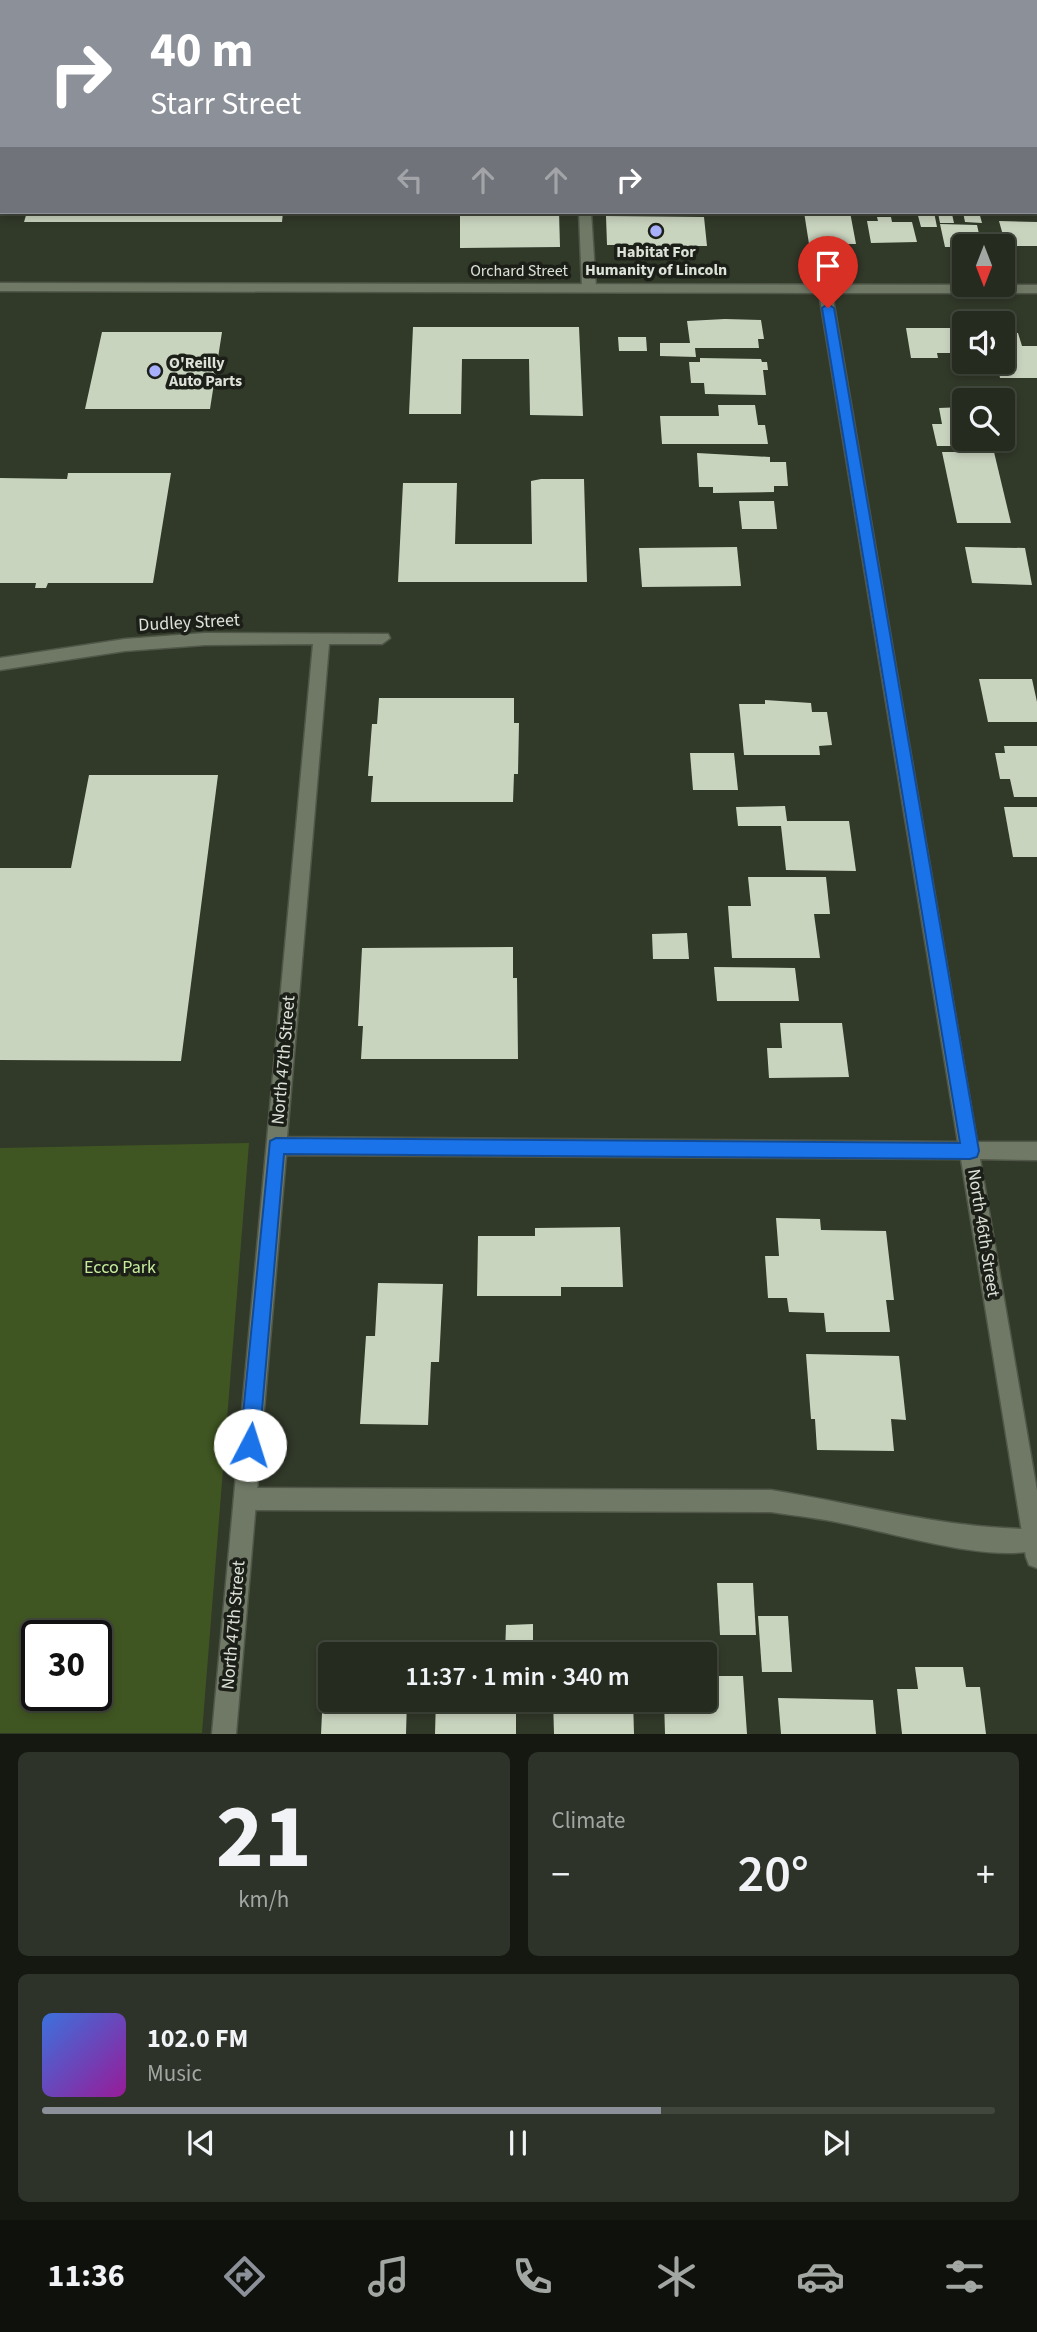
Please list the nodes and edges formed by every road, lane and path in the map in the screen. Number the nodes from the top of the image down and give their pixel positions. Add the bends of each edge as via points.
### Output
1 (585, 214) edge
2 (0, 287) edge
3 (589, 288) junction
4 (825, 289) junction
5 (1037, 289) edge
6 (322, 638) junction
7 (382, 638) dead end
8 (0, 664) edge
9 (276, 1146) junction
10 (970, 1151) junction
11 (1037, 1151) edge
12 (1030, 1467) edge
13 (245, 1499) junction
14 (1036, 1549) edge
15 (223, 1734) edge

1 - 3 street
2 - 3 street, Orchard Street
3 - 4 street, Orchard Street
4 - 5 street, Orchard Street
4 - 10 street, North 46th Street
6 - 7 street, Dudley Street
6 - 8 street, Dudley Street via 125,645
6 - 9 street, North 47th Street
9 - 10 street
9 - 13 street, North 47th Street
10 - 11 street
10 - 12 street, North 46th Street
12 - 14 street, North 46th Street
13 - 14 street via 771,1502
13 - 15 street, North 47th Street

